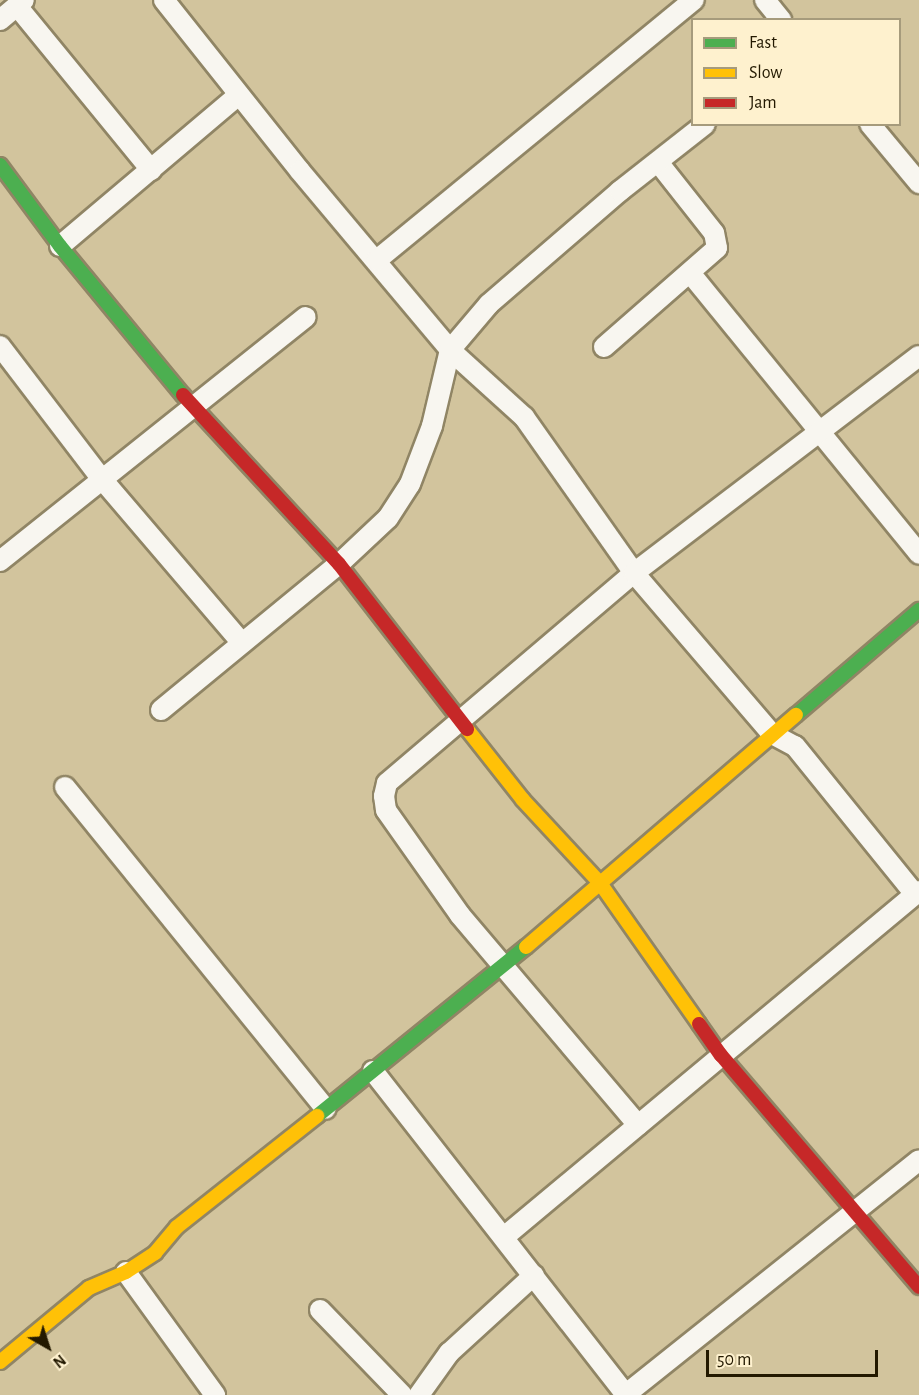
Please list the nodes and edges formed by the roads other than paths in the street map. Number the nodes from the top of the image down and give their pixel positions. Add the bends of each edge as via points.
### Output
1 (164, 0) edge
2 (694, 0) edge
3 (765, 0) edge
4 (21, 3) edge
5 (779, 18) edge
6 (0, 20) edge
7 (240, 95) junction
8 (703, 126) edge
9 (872, 126) edge
10 (658, 162) junction
11 (0, 165) edge
12 (151, 170) junction
13 (919, 183) edge
14 (60, 246) junction
15 (377, 260) junction
16 (691, 274) junction
17 (306, 316) dead end
18 (0, 346) edge
19 (604, 346) dead end
20 (450, 350) junction
21 (919, 356) edge
22 (194, 408) junction
23 (820, 435) junction
24 (101, 478) junction
25 (919, 554) edge
26 (0, 561) edge
27 (339, 564) junction
28 (634, 573) junction
29 (919, 610) edge
30 (242, 643) junction
31 (161, 710) dead end
32 (462, 719) junction
33 (772, 734) junction
34 (65, 787) dead end
35 (600, 883) junction
36 (917, 893) edge
37 (503, 967) junction
38 (721, 1055) junction
39 (373, 1071) junction
40 (326, 1109) junction
41 (638, 1125) junction
42 (919, 1160) edge
43 (856, 1210) junction
44 (504, 1237) junction
45 (126, 1272) junction
46 (534, 1275) junction
47 (919, 1287) edge
48 (320, 1310) dead end
49 (0, 1362) edge
50 (216, 1395) edge
51 (402, 1395) edge
52 (419, 1395) edge
53 (625, 1395) edge

1 - 7 street
2 - 15 street
3 - 5 street
4 - 6 street
4 - 12 street
7 - 12 street
7 - 15 street
8 - 10 street
9 - 13 street
10 - 16 street via 714,233 717,248
10 - 20 street via 489,304
11 - 14 street
12 - 14 street
14 - 22 street
15 - 20 street
16 - 19 street
16 - 23 street
17 - 22 street
18 - 24 street
20 - 27 street via 432,426 410,484 388,518
20 - 28 street via 524,417
21 - 23 street
22 - 24 street
22 - 27 street
23 - 25 street
23 - 28 street
24 - 26 street
24 - 30 street
27 - 30 street
27 - 32 street
28 - 32 street
28 - 33 street
29 - 33 street
30 - 31 street
32 - 35 street via 523,800
32 - 37 street via 387,783 386,810
33 - 35 street
33 - 36 street via 795,746
34 - 40 street
35 - 37 street
35 - 38 street
36 - 38 street
37 - 39 street
37 - 41 street
38 - 41 street
38 - 43 street
39 - 40 street
39 - 44 street
40 - 45 street via 177,1227 155,1253
41 - 44 street
42 - 43 street
43 - 47 street
43 - 53 street
44 - 46 street
45 - 49 street via 89,1288
45 - 50 street
46 - 52 street via 449,1353
46 - 53 street
48 - 51 street

